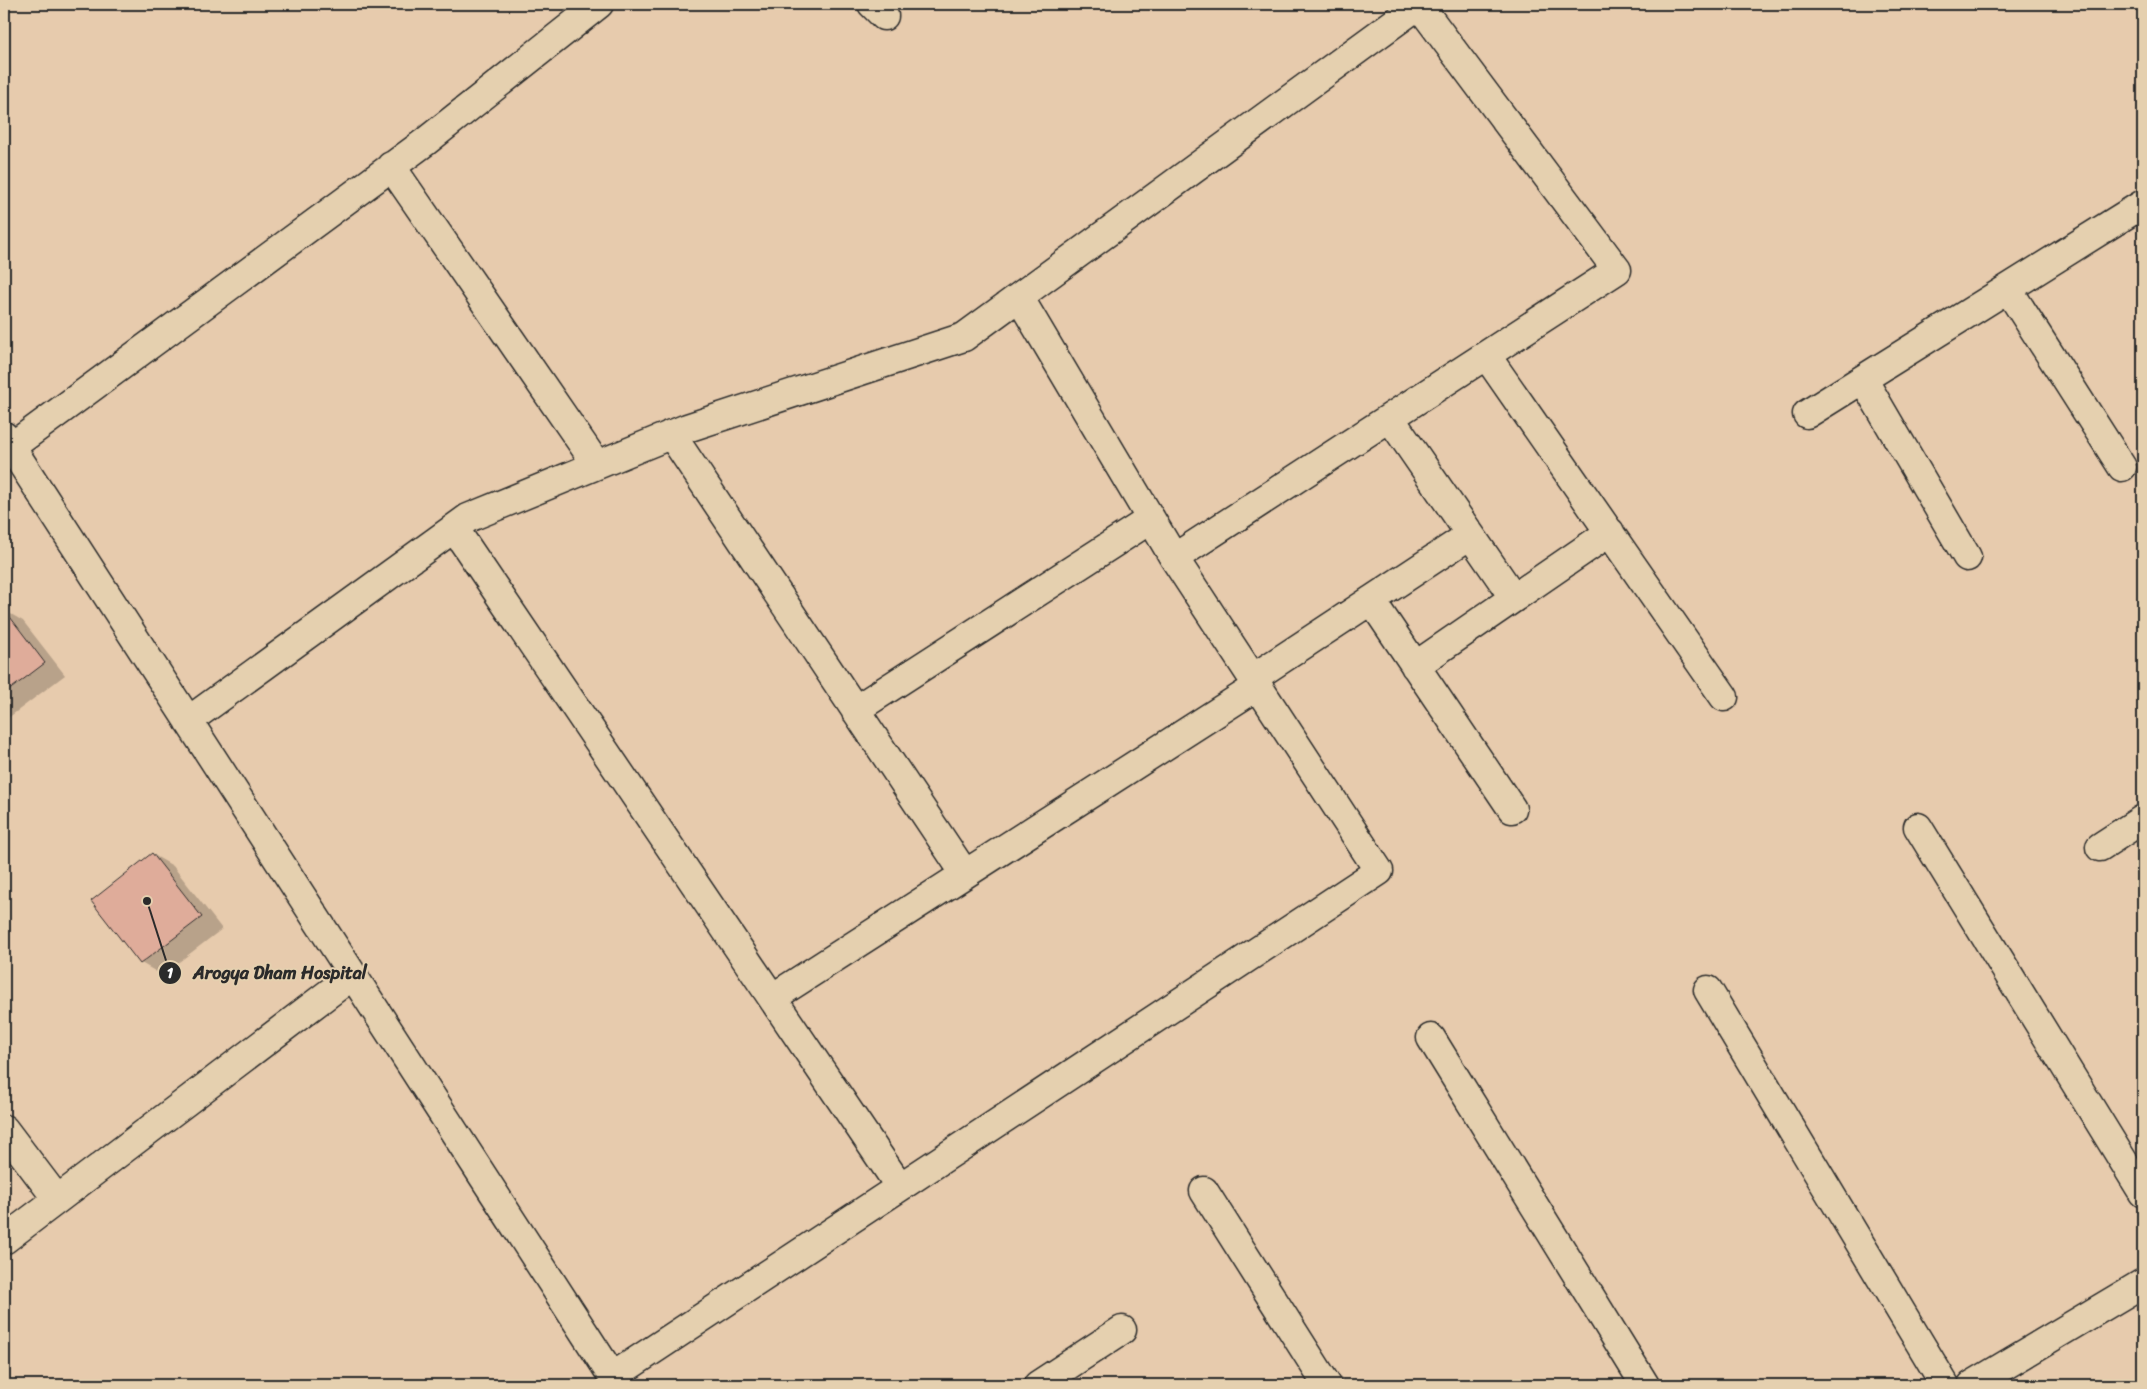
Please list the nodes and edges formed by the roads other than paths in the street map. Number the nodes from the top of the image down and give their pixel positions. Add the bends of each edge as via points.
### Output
1 (599, 4) edge
2 (1420, 4) edge
3 (391, 166) junction
4 (2143, 204) edge
5 (2008, 288) junction
6 (1019, 297) junction
7 (1486, 355) junction
8 (1863, 379) junction
9 (1808, 414) dead end
10 (1390, 418) junction
11 (671, 434) junction
12 (7, 441) edge
13 (597, 465) junction
14 (2122, 467) dead end
15 (1151, 518) junction
16 (454, 528) junction
17 (1610, 532) junction
18 (1470, 535) junction
19 (1967, 557) dead end
20 (1174, 558) junction
21 (1514, 598) junction
22 (1370, 600) junction
23 (1415, 666) junction
24 (1256, 682) junction
25 (1724, 697) dead end
26 (855, 710) junction
27 (188, 721) junction
28 (1512, 809) dead end
29 (2143, 819) edge
30 (1918, 827) dead end
31 (2100, 847) dead end
32 (965, 874) junction
33 (353, 975) junction
34 (1708, 990) dead end
35 (772, 998) junction
36 (1430, 1038) dead end
37 (4, 1129) edge
38 (900, 1187) junction
39 (1204, 1191) dead end
40 (2143, 1193) edge
41 (57, 1199) junction
42 (4, 1240) edge
43 (2143, 1283) edge
44 (1122, 1330) dead end
45 (615, 1381) edge
46 (1038, 1385) edge
47 (1327, 1385) edge
48 (1645, 1385) edge
49 (1945, 1385) edge
50 (1972, 1385) edge

1 - 3 street
2 - 6 street
2 - 7 street via 1617,270
3 - 12 street
3 - 13 street
4 - 5 street
5 - 8 street
5 - 14 street
6 - 11 street via 964,337
6 - 15 street
7 - 10 street
7 - 17 street
8 - 9 street
8 - 19 street
10 - 18 street
10 - 20 street
11 - 13 street
11 - 26 street
12 - 27 street
13 - 16 street via 468,518
15 - 20 street
15 - 26 street
16 - 27 street
16 - 35 street
17 - 21 street
17 - 25 street
18 - 21 street
18 - 22 street
20 - 24 street
21 - 23 street
22 - 23 street
22 - 24 street
23 - 28 street
24 - 32 street
24 - 38 street via 1379,871
26 - 32 street
27 - 33 street
29 - 31 street
30 - 40 street
32 - 35 street
33 - 41 street
33 - 45 street
34 - 49 street
35 - 38 street
36 - 48 street
37 - 41 street
38 - 45 street
39 - 47 street
41 - 42 street
43 - 50 street
44 - 46 street

